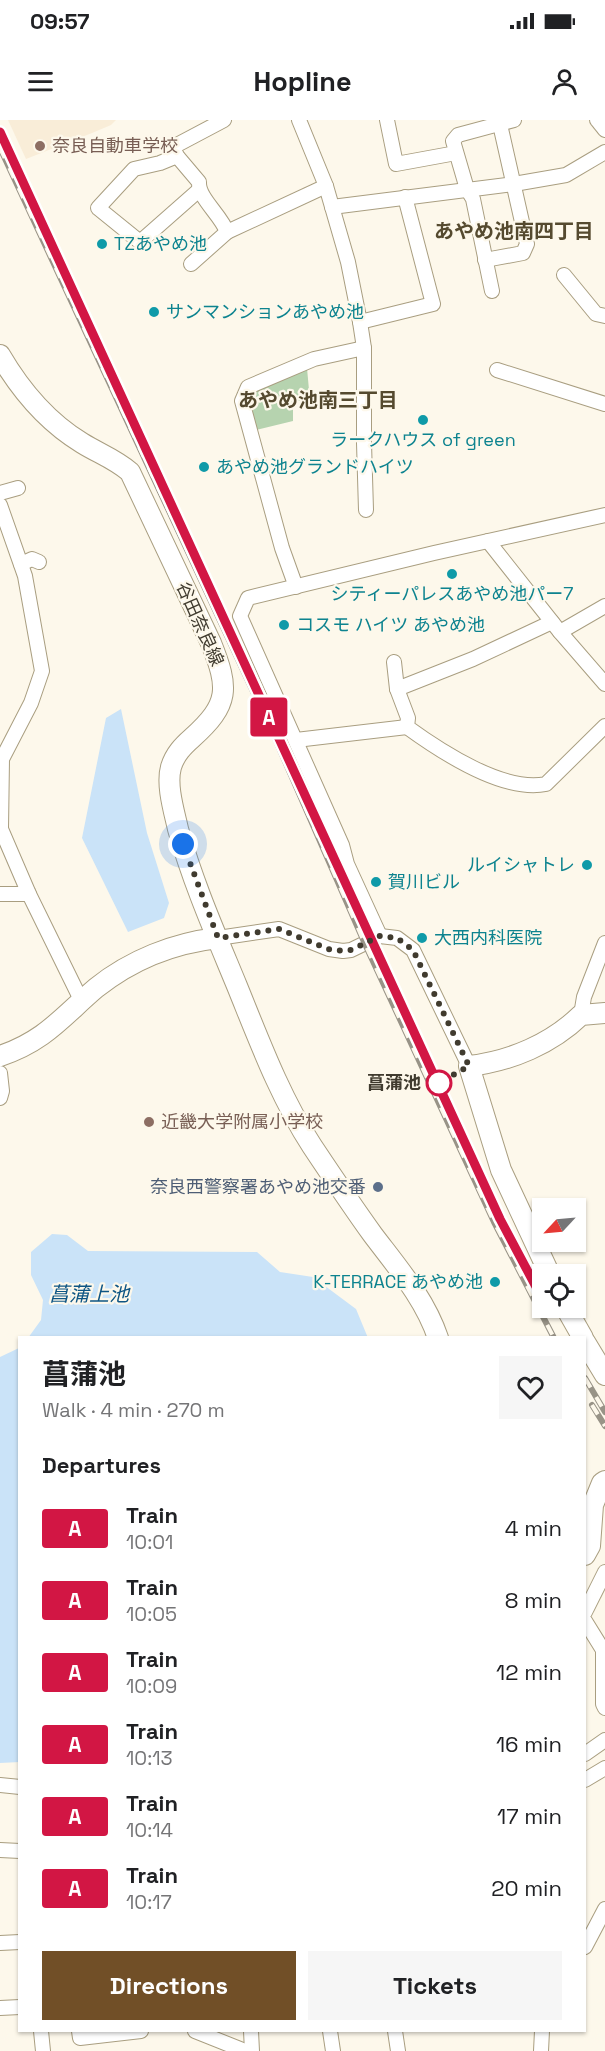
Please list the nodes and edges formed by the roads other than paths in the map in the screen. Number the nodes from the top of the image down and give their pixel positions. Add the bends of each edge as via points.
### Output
1 (224, 120) edge
2 (299, 120) edge
3 (387, 120) edge
4 (514, 120) edge
5 (597, 120) edge
6 (500, 122) edge
7 (605, 130) edge
8 (456, 153) junction
9 (605, 153) edge
10 (177, 156) junction
11 (514, 184) junction
12 (326, 186) junction
13 (467, 189) junction
14 (199, 190) junction
15 (405, 197) junction
16 (332, 207) junction
17 (227, 232) junction
18 (485, 260) junction
19 (191, 264) dead end
20 (564, 275) dead end
21 (492, 291) dead end
22 (605, 316) edge
23 (360, 322) junction
24 (364, 348) junction
25 (0, 355) edge
26 (497, 370) dead end
27 (605, 404) edge
28 (18, 488) dead end
29 (0, 493) edge
30 (0, 505) edge
31 (366, 510) dead end
32 (605, 515) edge
33 (488, 541) junction
34 (6, 543) edge
35 (39, 562) dead end
36 (21, 564) junction
37 (296, 588) junction
38 (605, 606) edge
39 (556, 627) junction
40 (394, 662) dead end
41 (605, 684) edge
42 (397, 689) junction
43 (605, 726) edge
44 (407, 727) junction
45 (296, 740) junction
46 (0, 829) edge
47 (0, 894) edge
48 (29, 894) junction
49 (380, 936) junction
50 (218, 938) junction
51 (605, 943) edge
52 (82, 1002) junction
53 (605, 1013) edge
54 (581, 1015) junction
55 (0, 1056) edge
56 (469, 1066) junction
57 (0, 1074) edge
58 (0, 1098) edge
59 (545, 1264) edge
60 (572, 1318) edge
61 (437, 1336) edge
62 (582, 1336) edge
63 (586, 1344) edge
64 (605, 1375) edge
65 (604, 1488) edge
66 (586, 1553) edge
67 (605, 1572) edge
68 (586, 1610) edge
69 (586, 1624) edge
70 (605, 1708) edge
71 (605, 1740) edge
72 (586, 1753) edge
73 (605, 1768) edge
74 (587, 1773) edge
75 (0, 1785) edge
76 (18, 1786) edge
77 (0, 1850) edge
78 (18, 1851) edge
79 (605, 1909) edge
80 (18, 1942) edge
81 (0, 1943) edge
82 (586, 1945) edge
83 (18, 2007) edge
84 (0, 2008) edge
85 (41, 2032) edge
86 (79, 2032) edge
87 (132, 2032) edge
88 (198, 2032) edge
89 (251, 2032) edge
90 (330, 2032) edge
91 (395, 2032) edge
92 (542, 2032) edge
93 (43, 2051) edge
94 (245, 2051) edge
95 (252, 2051) edge
96 (333, 2051) edge
97 (398, 2051) edge
98 (542, 2051) edge

1 - 10 street via 173,147
2 - 12 street
3 - 8 street via 396,164
4 - 6 street
5 - 7 street
6 - 8 street via 458,135 453,141
6 - 11 street
8 - 13 street
9 - 11 street via 566,175
10 - 14 street via 199,182
10 - 14 street via 134,169 98,208 140,242
11 - 13 street
11 - 18 street via 527,244 523,253
12 - 16 street
12 - 17 street
13 - 15 street
13 - 18 street via 473,199
14 - 17 street
15 - 16 street
15 - 23 street via 433,304
16 - 23 street
17 - 19 street
18 - 21 street
20 - 22 street via 596,314
23 - 24 street
24 - 31 street
24 - 37 street via 314,359 248,387 242,401
25 - 50 street, 谷田奈良線 via 19,386 48,419 130,472 220,667 224,683 221,702 207,724 182,747 170,779 178,829
26 - 27 street
28 - 29 street
30 - 34 street
32 - 33 street
33 - 37 street
33 - 39 street
34 - 36 street
35 - 36 street via 32,559
36 - 46 street via 42,671 31,703 2,759
37 - 45 street via 248,598 240,616
38 - 39 street
39 - 41 street
39 - 42 street
40 - 42 street
42 - 44 street via 408,718
43 - 44 street via 546,784 534,787 510,783 485,772 437,749
44 - 45 street
45 - 49 street
46 - 48 street
47 - 48 street
48 - 52 street
49 - 50 street via 343,951 279,929
49 - 56 street via 397,938 413,950
50 - 52 street via 193,941 120,970
50 - 61 street, 谷田奈良線 via 301,1128 415,1292
51 - 54 street
52 - 55 street via 47,1033
53 - 54 street
54 - 56 street via 531,1050
56 - 59 street via 501,1170
57 - 58 street
60 - 62 street
63 - 64 street
65 - 66 street via 593,1505
67 - 68 street
69 - 70 street via 603,1650
71 - 72 street
73 - 74 street
75 - 76 street
77 - 78 street
79 - 82 street
80 - 81 street
83 - 84 street
85 - 93 street
86 - 87 street via 80,2038
88 - 94 street
89 - 95 street
90 - 96 street
91 - 97 street
92 - 98 street

